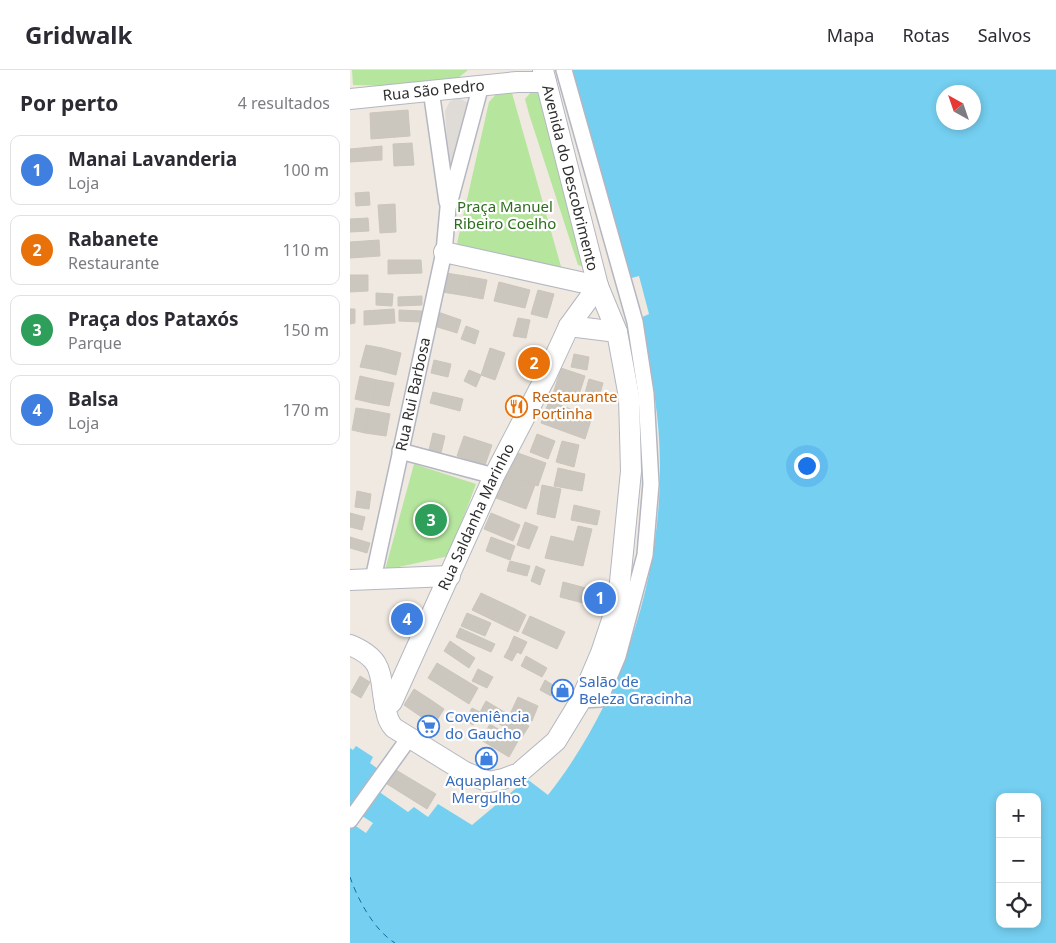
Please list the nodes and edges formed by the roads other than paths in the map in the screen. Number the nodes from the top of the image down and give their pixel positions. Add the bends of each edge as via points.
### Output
1 (564, 70) edge
2 (544, 76) edge
3 (481, 85) junction
4 (431, 90) junction
5 (350, 98) edge
6 (448, 208) junction
7 (444, 252) junction
8 (598, 286) junction
9 (569, 326) junction
10 (617, 332) junction
11 (400, 451) junction
12 (494, 476) junction
13 (450, 576) junction
14 (373, 579) junction
15 (350, 580) edge
16 (350, 645) edge
17 (581, 700) junction
18 (385, 707) junction
19 (409, 738) junction
20 (350, 820) edge

1 - 17 street via 635,322 646,394 651,484 645,555 618,656 600,699
2 - 3 main road, Rua São Pedro
2 - 8 main road, Avenida do Descobrimento
3 - 4 main road, Rua São Pedro
3 - 6 street, Rua Rui Barbosa
4 - 5 main road, Rua São Pedro
4 - 6 street, Rua Rui Barbosa
6 - 7 street, Rua Rui Barbosa
7 - 8 main road
7 - 11 street, Rua Rui Barbosa
8 - 9 main road, Avenida do Descobrimento
8 - 10 main road, Avenida do Descobrimento
9 - 10 main road
9 - 12 main road, Rua Saldanha Marinho
10 - 17 main road, Avenida do Descobrimento via 629,397 631,472 618,602 602,653
11 - 12 street
11 - 14 street, Rua Rui Barbosa
12 - 13 main road, Rua Saldanha Marinho
13 - 14 main road
13 - 18 main road, Rua Saldanha Marinho via 392,702
14 - 15 main road
16 - 18 main road via 369,655 377,664
17 - 19 main road, Avenida do Descobrimento via 556,741 519,773 503,779 489,782 465,772
18 - 19 main road via 390,724
19 - 20 street

